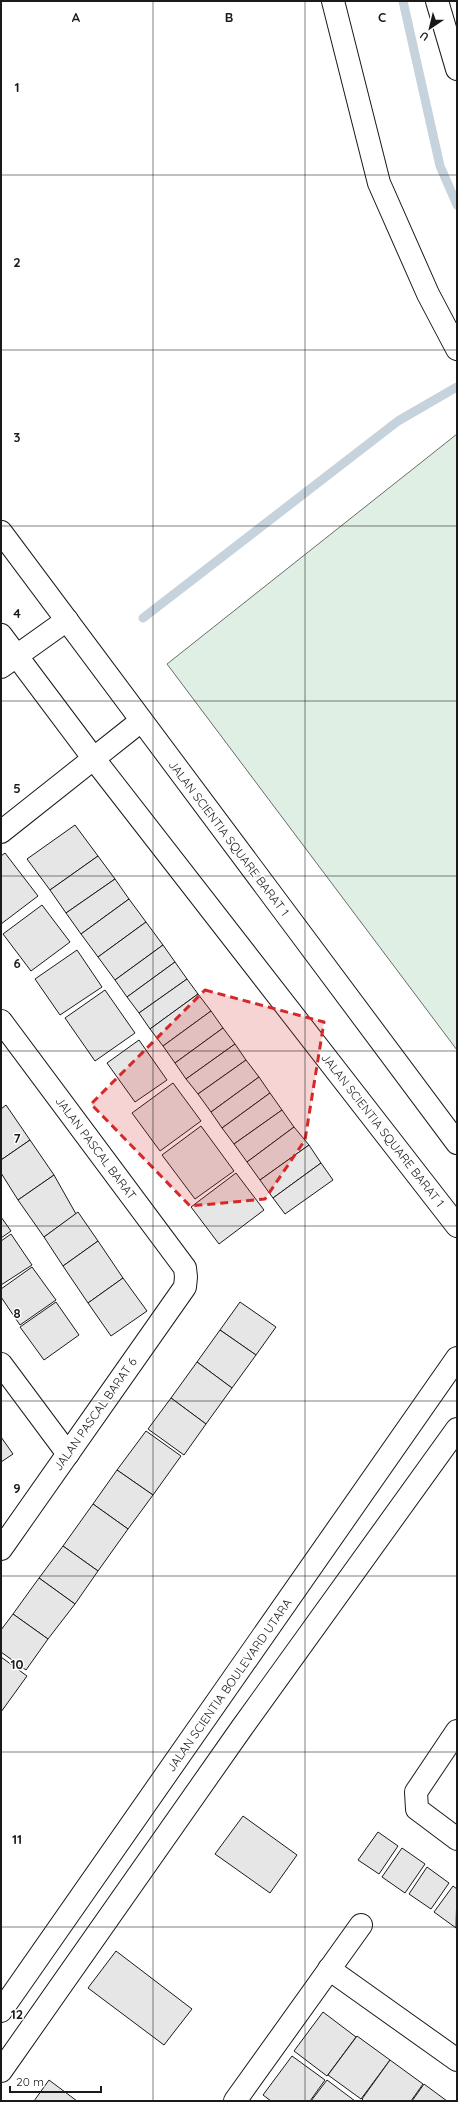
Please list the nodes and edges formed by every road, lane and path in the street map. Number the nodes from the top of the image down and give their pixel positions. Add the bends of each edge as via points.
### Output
1 (333, 1) edge
2 (437, 1) edge
3 (457, 69) edge
4 (457, 350) edge
5 (1, 532) edge
6 (67, 620) junction
7 (1, 635) edge
8 (9, 661) edge
9 (141, 721) junction
10 (94, 759) junction
11 (1, 832) edge
12 (1, 1021) edge
13 (457, 1142) edge
14 (457, 1226) edge
15 (186, 1277) joint
16 (457, 1358) edge
17 (1, 1364) edge
18 (457, 1429) edge
19 (68, 1454) junction
20 (1, 1549) edge
21 (457, 1731) edge
22 (457, 1839) edge
23 (361, 1925) dead end
24 (329, 1969) junction
25 (1, 2011) edge
26 (457, 2060) edge
27 (1, 2071) edge
28 (236, 2101) edge

1 - 4 street via 379,182 428,294
2 - 3 street
5 - 6 street, JALAN SCIENTIA SQUARE BARAT 1
6 - 8 street
6 - 9 street, JALAN SCIENTIA SQUARE BARAT 1
7 - 8 street, JALAN SCIENTIA SQUARE BARAT 1
8 - 10 street, JALAN SCIENTIA SQUARE BARAT 1
9 - 10 street
9 - 13 street, JALAN SCIENTIA SQUARE BARAT 1
10 - 11 street
10 - 14 street, JALAN SCIENTIA SQUARE BARAT 1
12 - 15 street, JALAN PASCAL BARAT via 184,1268
15 - 19 street, JALAN PASCAL BARAT 6 via 184,1287
16 - 25 street, JALAN SCIENTIA BOULEVARD UTARA
17 - 19 street
18 - 27 street via 250,1716
19 - 20 street, JALAN PASCAL BARAT 6
21 - 22 street via 416,1792 418,1809
23 - 24 street
24 - 26 street
24 - 28 street

